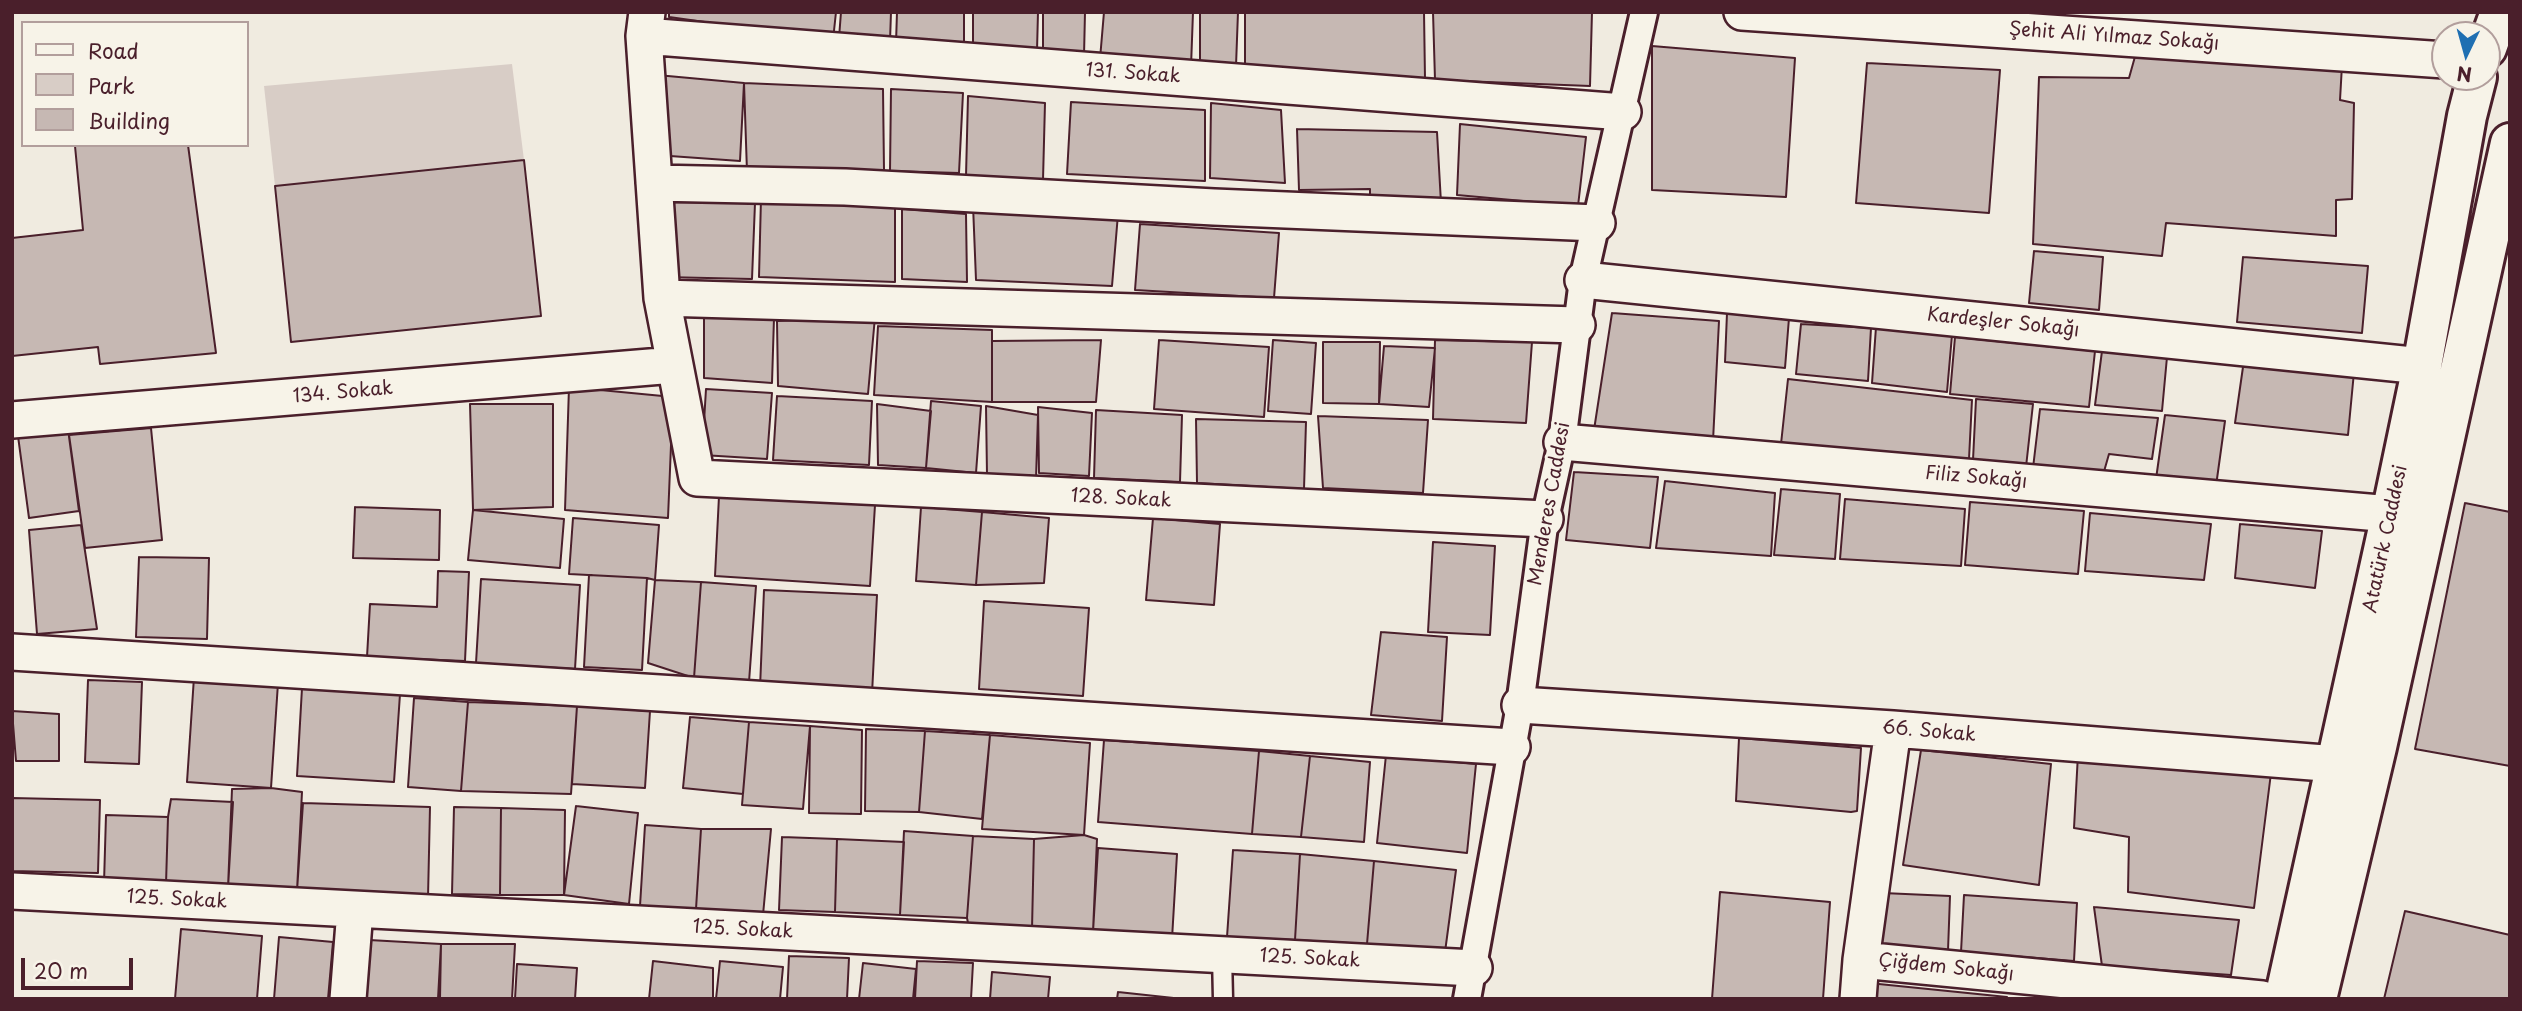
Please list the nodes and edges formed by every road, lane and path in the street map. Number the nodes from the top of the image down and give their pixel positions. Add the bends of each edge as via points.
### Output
1 (1644, 12) edge
2 (1742, 12) edge
3 (645, 24) edge
4 (2431, 59) edge
5 (2473, 91) edge
6 (1623, 112) junction
7 (2510, 143) edge
8 (2456, 177) junction
9 (2505, 181) edge
10 (654, 183) junction
11 (1597, 223) junction
12 (1583, 280) junction
13 (662, 298) junction
14 (1577, 325) junction
15 (674, 365) junction
16 (2422, 366) junction
17 (12, 420) edge
18 (1562, 442) junction
19 (2391, 514) junction
20 (1545, 519) junction
21 (12, 652) edge
22 (1520, 705) junction
23 (1893, 729) junction
24 (1512, 747) junction
25 (2337, 764) junction
26 (12, 891) edge
27 (355, 909) junction
28 (1223, 955) junction
29 (1861, 960) junction
30 (1471, 983) edge
31 (348, 999) edge
32 (1223, 999) edge
33 (1857, 999) edge
34 (2262, 999) edge
35 (2284, 999) edge
36 (2317, 999) edge

1 - 6 street, Menderes Caddesi
2 - 4 street, Şehit Ali Yılmaz Sokağı
3 - 6 street, 131. Sokak
3 - 10 street
5 - 8 street, Atatürk Caddesi
6 - 11 street, Menderes Caddesi
7 - 9 street, Atatürk Caddesi
8 - 9 street
8 - 16 street, Atatürk Caddesi
9 - 36 street, Atatürk Caddesi
10 - 11 street via 845,187
10 - 13 street
11 - 12 street, Menderes Caddesi
12 - 14 street, Menderes Caddesi
12 - 16 street, Kardeşler Sokağı
13 - 14 street
13 - 15 street
14 - 18 street, Menderes Caddesi
15 - 17 street, 134. Sokak
15 - 20 street, 128. Sokak via 697,478
16 - 19 street, Atatürk Caddesi
18 - 19 street, Filiz Sokağı
18 - 20 street, Menderes Caddesi
19 - 25 street, Atatürk Caddesi
20 - 22 street, Menderes Caddesi
21 - 24 street
22 - 23 street, 66. Sokak
22 - 24 street, Menderes Caddesi
23 - 25 street, 66. Sokak
23 - 29 street, Çiğdem Sokağı
24 - 30 street, Menderes Caddesi
25 - 35 street, Atatürk Caddesi
26 - 27 street, 125. Sokak
27 - 28 street, 125. Sokak
27 - 31 street
28 - 30 street, 125. Sokak
28 - 32 lane
29 - 33 street
29 - 34 street, Çiğdem Sokağı

